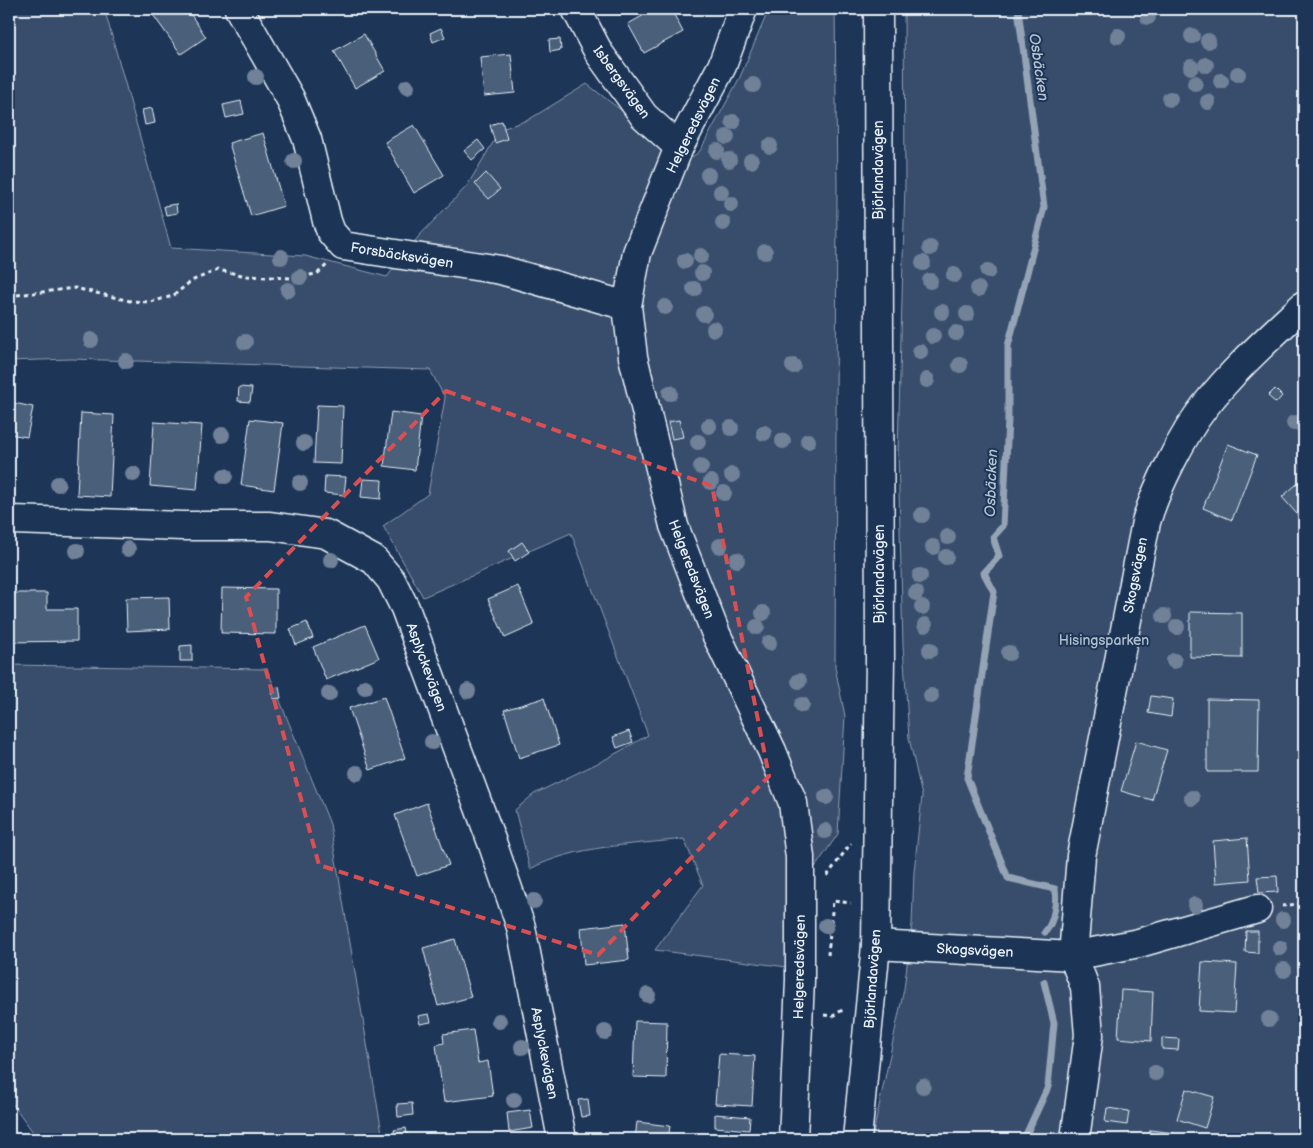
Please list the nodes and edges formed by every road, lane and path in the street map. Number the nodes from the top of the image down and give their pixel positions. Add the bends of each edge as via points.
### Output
1 (239, 9) edge
2 (576, 9) edge
3 (743, 9) edge
4 (878, 9) edge
5 (678, 147) junction
6 (343, 246) junction
7 (9, 296) edge
8 (1304, 305) edge
9 (627, 306) junction
10 (9, 518) edge
11 (1256, 909) dead end
12 (876, 945) junction
13 (1073, 956) junction
14 (562, 1139) edge
15 (793, 1139) edge
16 (857, 1139) edge
17 (1074, 1139) edge

1 - 6 street, Forsbäcksvägen via 290,98 307,139 327,221 331,232
2 - 5 street, Isbergsvägen via 599,53 644,116
3 - 5 street, Helgeredsvägen via 722,66
4 - 12 street, Björlandavägen via 880,679
5 - 9 street, Helgeredsvägen via 637,253
6 - 7 path via 336,258 317,274 290,278 247,276 218,270 191,280 173,296 150,302 130,301 75,288
6 - 9 street, Forsbäcksvägen via 502,270
8 - 13 street, Skogsvägen via 1203,408 1152,500 1081,856
9 - 15 street, Helgeredsvägen via 632,357 674,526 716,634 793,803 800,857 800,980
10 - 14 street, Asplyckevägen via 63,524 270,526 326,534 374,560 391,580 405,608 521,927
11 - 13 street, Skogsvägen via 1140,943
12 - 13 street, Skogsvägen
12 - 16 street, Björlandavägen
13 - 17 street, Skogsvägen via 1085,987 1089,1034

